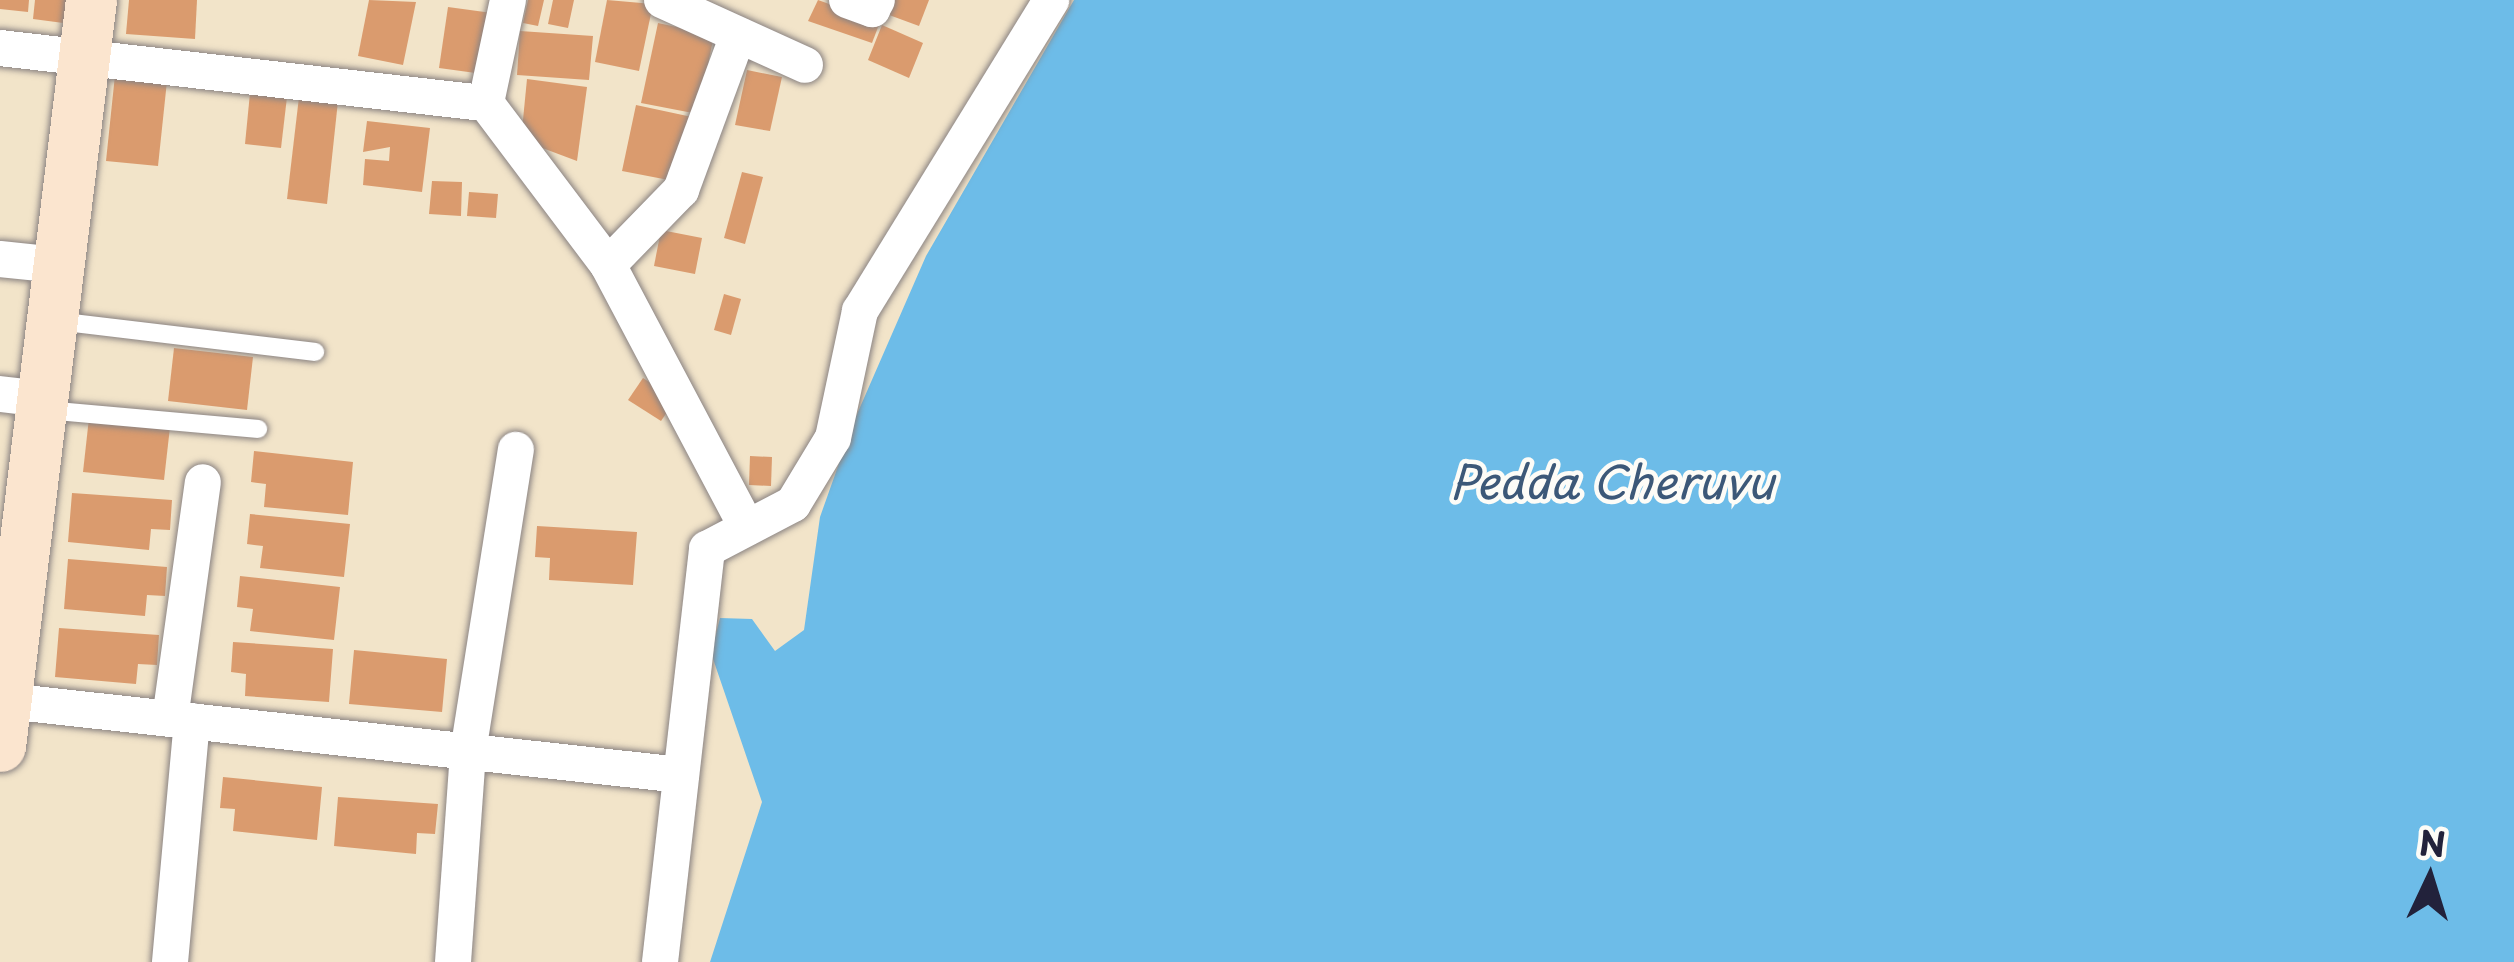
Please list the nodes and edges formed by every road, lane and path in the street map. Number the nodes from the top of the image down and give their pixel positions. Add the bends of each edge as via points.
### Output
1 (91, 0) edge
2 (508, 0) edge
3 (662, 0) edge
4 (847, 0) edge
5 (877, 0) edge
6 (1051, 0) edge
7 (738, 35) junction
8 (0, 48) edge
9 (82, 56) junction
10 (806, 65) dead end
11 (486, 103) junction
12 (0, 260) edge
13 (608, 265) junction
14 (57, 266) junction
15 (51, 321) junction
16 (315, 352) dead end
17 (28, 401) edge
18 (258, 429) dead end
19 (516, 450) dead end
20 (203, 482) dead end
21 (747, 527) junction
22 (181, 720) junction
23 (3, 723) edge
24 (468, 752) junction
25 (681, 775) junction
26 (170, 962) edge
27 (453, 962) edge
28 (660, 962) edge

1 - 9 street
2 - 11 street
3 - 7 street
4 - 5 street via 872,9
6 - 21 street via 860,311 833,438 793,504
7 - 10 street
7 - 13 street via 681,190
8 - 9 street
9 - 11 street
9 - 14 street
11 - 13 street
12 - 14 street
13 - 21 street
14 - 15 street
15 - 16 lane
15 - 17 street
17 - 18 lane
17 - 23 street
19 - 24 street
20 - 22 street
21 - 25 street via 707,549
22 - 23 street
22 - 24 street
22 - 26 street
24 - 25 street
24 - 27 street
25 - 28 street

